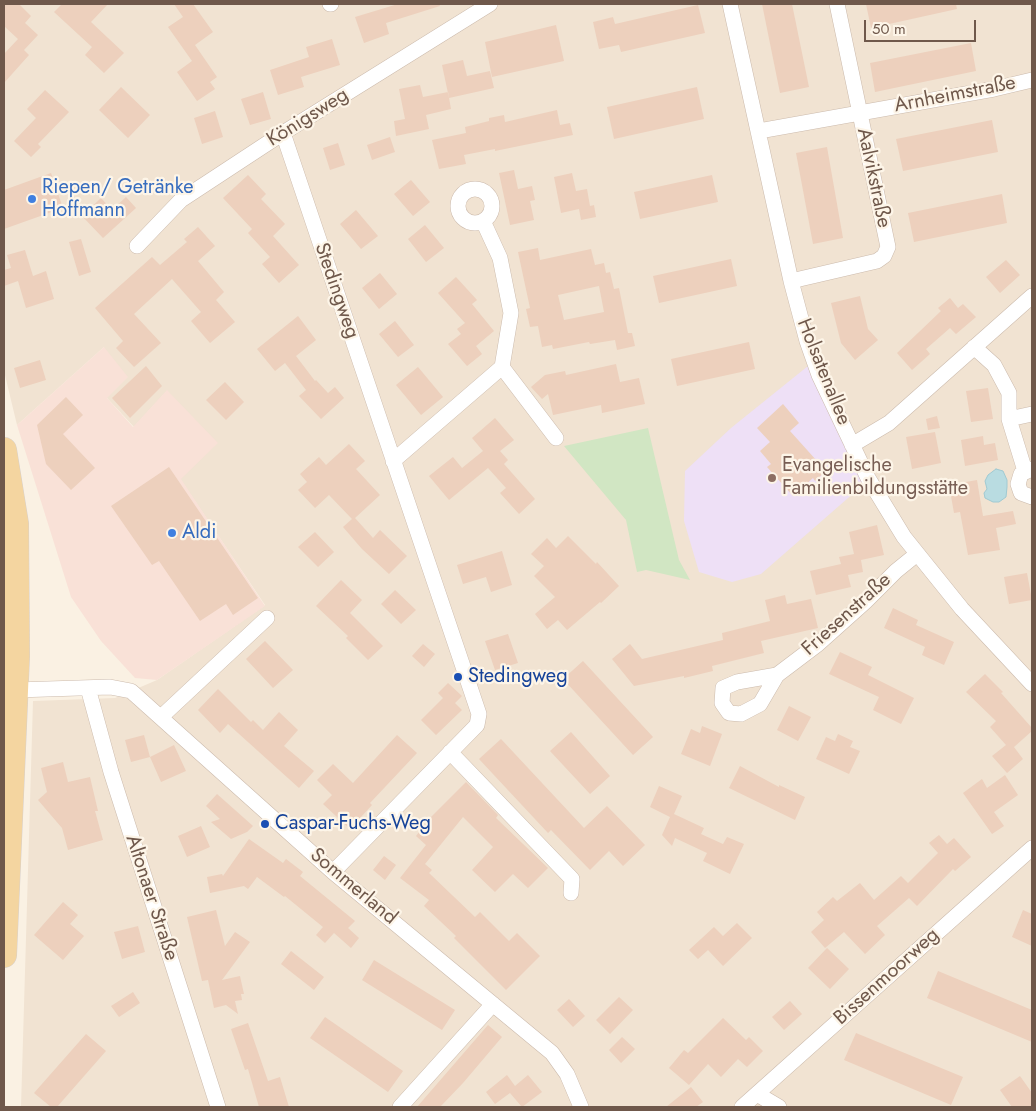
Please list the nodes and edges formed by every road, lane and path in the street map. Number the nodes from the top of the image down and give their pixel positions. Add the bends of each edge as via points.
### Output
1 (490, 4) edge
2 (730, 4) edge
3 (837, 4) edge
4 (1032, 80) edge
5 (860, 113) junction
6 (759, 131) junction
7 (283, 133) junction
8 (483, 221) dead end
9 (137, 246) dead end
10 (791, 281) junction
11 (1032, 296) edge
12 (974, 347) junction
13 (502, 366) junction
14 (1032, 414) edge
15 (1009, 419) junction
16 (556, 438) dead end
17 (852, 445) junction
18 (4, 450) edge
19 (393, 461) junction
20 (1029, 470) edge
21 (1032, 497) edge
22 (10, 524) edge
23 (917, 554) junction
24 (267, 618) dead end
25 (777, 674) dead end
26 (1032, 684) edge
27 (88, 688) junction
28 (16, 690) junction
29 (161, 717) junction
30 (450, 752) junction
31 (1032, 848) edge
32 (333, 872) junction
33 (571, 892) dead end
34 (4, 955) edge
35 (493, 1004) junction
36 (757, 1094) junction
37 (218, 1107) edge
38 (400, 1107) edge
39 (581, 1107) edge
40 (742, 1107) edge
41 (779, 1107) edge

1 - 7 street, Königsweg
2 - 6 street, Holsatenallee
3 - 5 street, Aalvikstraße
4 - 5 street, Arnheimstraße
5 - 6 street, Arnheimstraße
5 - 10 street, Aalvikstraße via 888,247 877,262
6 - 10 street, Holsatenallee
7 - 9 street, Königsweg via 181,200
7 - 19 street, Stedingweg
8 - 13 street via 500,258 511,313
10 - 17 street, Holsatenallee via 819,375
11 - 12 street
12 - 15 street via 994,365 1009,393
12 - 17 street via 889,423
13 - 16 street
13 - 19 street
14 - 15 street
15 - 20 street
17 - 23 street, Holsatenallee via 881,501
18 - 22 main road
19 - 30 street, Stedingweg via 479,714 477,725
20 - 21 street via 1019,479 1019,488 1024,495
22 - 28 main road
23 - 25 street, Friesenstraße via 818,644
23 - 26 street, Holsatenallee via 974,624
24 - 29 street
27 - 28 street, Sommerland
27 - 29 street, Sommerland via 131,691
27 - 37 street, Altonaer Straße via 114,781
28 - 34 main road
29 - 32 street, Sommerland
30 - 32 street, Stedingweg
30 - 33 street via 572,879
31 - 36 street, Bissenmoorweg
32 - 35 street, Sommerland
35 - 38 street
35 - 39 street, Sommerland via 552,1053 567,1074
36 - 40 street, Bissenmoorweg
36 - 41 street

